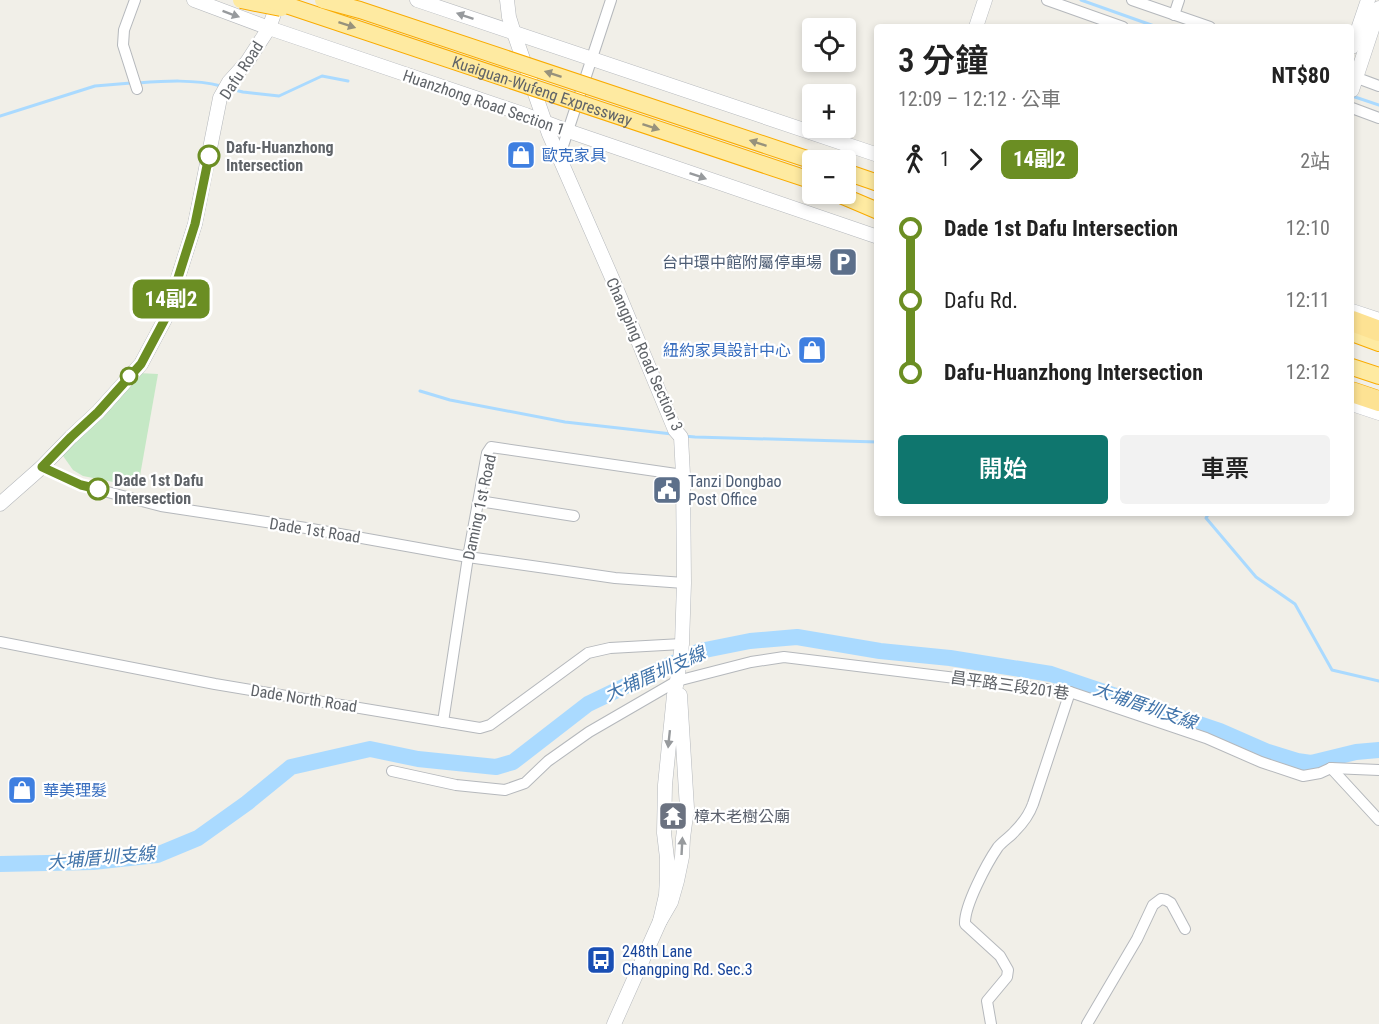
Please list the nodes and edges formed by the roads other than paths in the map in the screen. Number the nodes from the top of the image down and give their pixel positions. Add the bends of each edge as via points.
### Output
1 (135, 0) edge
2 (194, 0) edge
3 (241, 0) edge
4 (271, 0) edge
5 (285, 0) edge
6 (337, 0) edge
7 (417, 0) edge
8 (507, 0) edge
9 (611, 0) edge
10 (985, 0) edge
11 (1047, 0) edge
12 (1132, 0) edge
13 (1179, 0) edge
14 (1368, 0) edge
15 (319, 8) edge
16 (1379, 8) edge
17 (360, 10) junction
18 (1174, 15) junction
19 (977, 24) edge
20 (1115, 24) edge
21 (1201, 24) edge
22 (269, 28) junction
23 (514, 33) junction
24 (1354, 41) edge
25 (591, 60) junction
26 (1354, 78) edge
27 (1354, 81) edge
28 (1379, 86) edge
29 (137, 89) dead end
30 (1354, 109) edge
31 (1379, 118) edge
32 (544, 122) junction
33 (568, 131) junction
34 (874, 154) edge
35 (802, 157) edge
36 (559, 158) junction
37 (856, 169) edge
38 (874, 173) edge
39 (856, 175) edge
40 (802, 177) edge
41 (874, 182) edge
42 (856, 195) edge
43 (856, 202) edge
44 (874, 202) edge
45 (874, 209) edge
46 (874, 236) edge
47 (1354, 312) edge
48 (1379, 320) edge
49 (1354, 322) edge
50 (1379, 331) edge
51 (1354, 334) edge
52 (1379, 343) edge
53 (1354, 346) edge
54 (1379, 355) edge
55 (1354, 368) edge
56 (1379, 376) edge
57 (1354, 380) edge
58 (1379, 388) edge
59 (1354, 393) edge
60 (1379, 401) edge
61 (1354, 405) edge
62 (1379, 413) edge
63 (42, 467) junction
64 (683, 475) junction
65 (479, 501) junction
66 (0, 504) edge
67 (574, 516) dead end
68 (468, 557) junction
69 (684, 583) junction
70 (0, 642) edge
71 (682, 644) junction
72 (677, 681) junction
73 (1070, 692) junction
74 (443, 722) junction
75 (1331, 768) junction
76 (1379, 770) edge
77 (392, 771) dead end
78 (1379, 820) edge
79 (660, 921) junction
80 (1185, 929) dead end
81 (614, 1024) edge
82 (991, 1024) edge
83 (1087, 1024) edge

1 - 29 street via 123,45
2 -> 22 street, Huanzhong Road Section 1
3 - 15 highway, bridge
4 - 15 highway, Kuaiguan-Wufeng Expressway, bridge
5 - 22 street, Dafu Road via 275,11
6 - 17 highway, bridge
23 -> 7 street
8 - 23 street, Changping Road Section 3
9 - 25 street
10 - 19 street
11 - 20 street
12 - 18 street
13 - 18 street
14 - 24 street
15 - 17 highway, Kuaiguan-Wufeng Expressway, bridge
15 -> 40 highway, Kuaiguan-Wufeng Expressway, bridge
16 - 26 street
35 -> 17 highway, Kuaiguan-Wufeng Expressway, bridge
18 - 21 street
22 - 32 street, Huanzhong Road Section 1
22 - 63 street, Dafu Road via 220,98 195,224 165,319 141,364
23 - 25 street
23 - 32 street, Changping Road Section 3
25 - 33 street
25 - 34 street
27 - 28 street
30 - 31 street
32 - 33 street, Huanzhong Road Section 1
32 - 36 street, Changping Road Section 3
33 - 36 street
33 -> 46 street, Huanzhong Road Section 1
36 - 64 street, Changping Road Section 3 via 678,433
37 - 38 highway
39 - 41 highway
42 - 44 highway
43 - 45 highway
47 - 48 street
49 - 50 highway
51 - 52 highway
53 - 54 highway
55 - 56 highway
57 - 58 highway
59 - 60 highway
61 - 62 street
63 - 66 street, Dafu Road
63 - 68 street, Dade 1st Road via 81,485 161,506
64 - 65 street, Daming 1st Road via 491,447
64 - 69 street, Changping Road Section 3
65 - 67 street
65 - 68 street, Daming 1st Road
68 - 69 street, Dade 1st Road
68 - 74 street, Daming 1st Road
69 - 71 street, Changping Road Section 3
70 - 74 street, Dade North Road via 215,684
71 - 72 street, Changping Road Section 3
71 - 74 street, Dade North Road via 588,653 490,725 480,728
72 - 73 street, 昌平路三段201巷 via 784,657
72 - 77 street, 昌平路三段201巷 via 589,732 525,783 505,790 456,785
72 -> 79 street, Changping Road Section 3 via 665,785 668,868
79 -> 72 street, Changping Road Section 3 via 677,881 687,808
73 - 75 street, 昌平路三段201巷 via 1303,776
73 - 82 street via 1028,816 999,846 965,916 965,924 1000,956 1008,970 1007,977 987,1001
75 - 76 street, 昌平路三段201巷
75 - 78 street
79 - 81 street, Changping Road Section 3
80 - 83 street via 1171,903 1157,901

